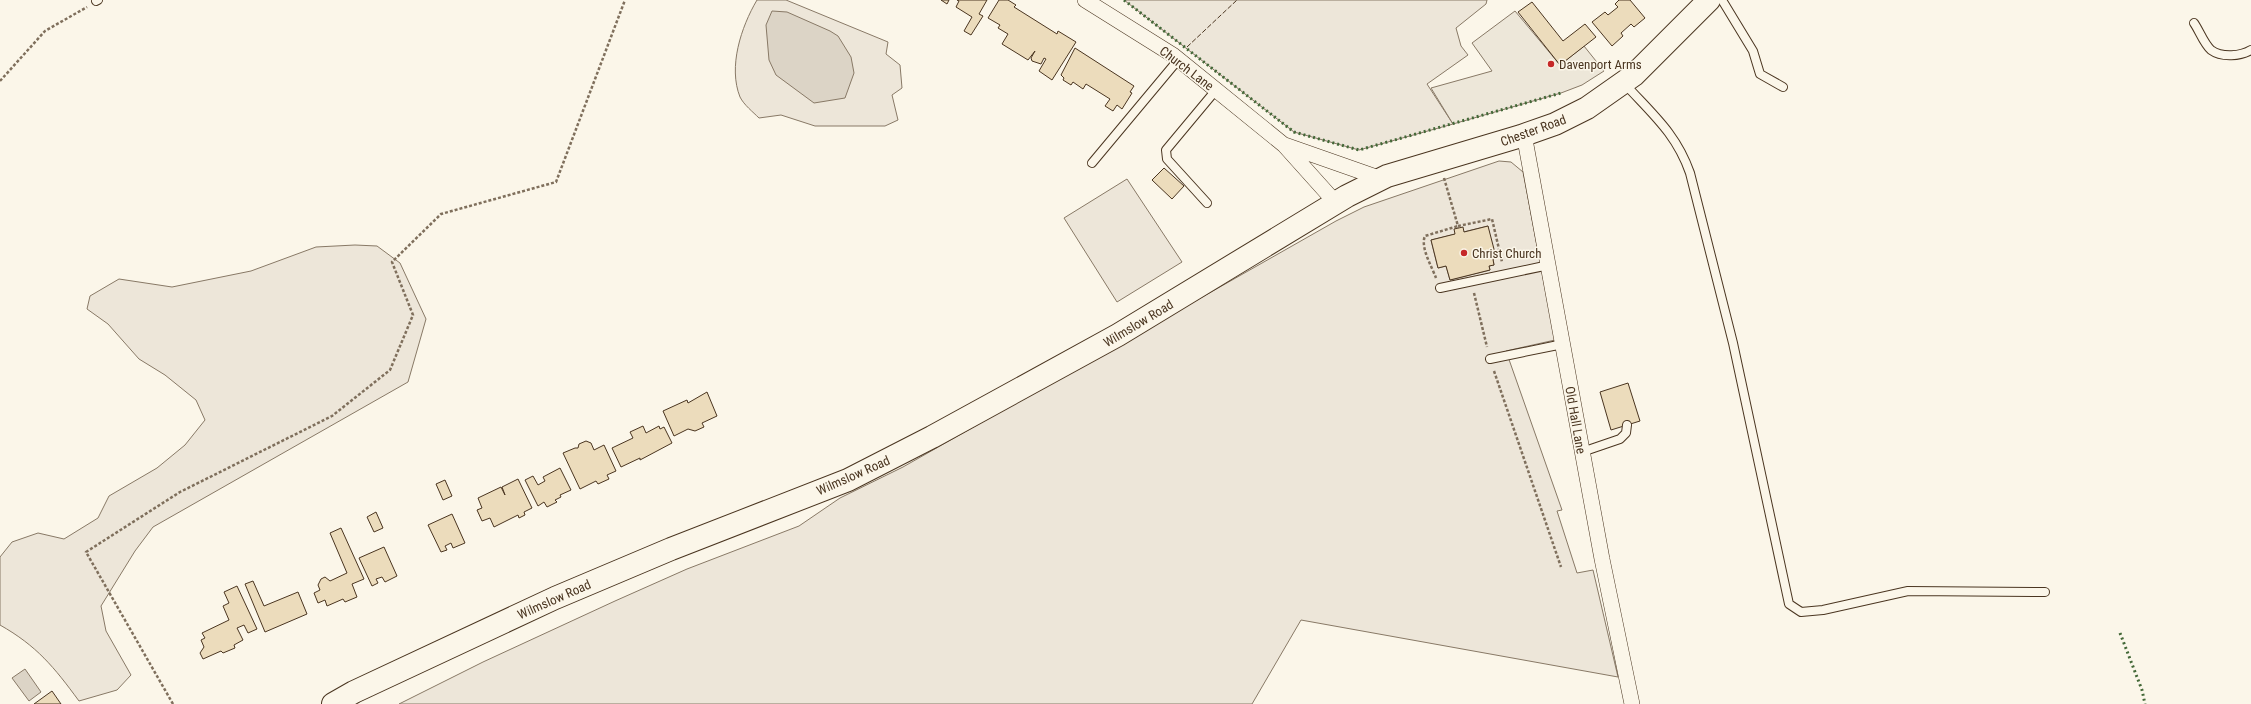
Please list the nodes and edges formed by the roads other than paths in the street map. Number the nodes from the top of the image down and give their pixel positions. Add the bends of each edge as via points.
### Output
1 (1084, 0) edge
2 (1709, 0) edge
3 (1722, 0) edge
4 (2194, 23) dead end
5 (2251, 50) edge
6 (1178, 60) junction
7 (1623, 82) junction
8 (1783, 87) dead end
9 (1216, 90) junction
10 (1521, 136) junction
11 (1284, 145) junction
12 (1092, 163) dead end
13 (1382, 179) junction
14 (1341, 199) junction
15 (1207, 203) dead end
16 (1550, 265) junction
17 (1440, 288) road end
18 (1563, 344) junction
19 (1490, 359) road end
20 (1627, 425) dead end
21 (1582, 452) junction
22 (2045, 592) dead end
23 (333, 704) edge
24 (1632, 704) edge

1 - 6 street, Church Lane
2 - 7 main road, Chester Road via 1634,75
3 - 8 lane via 1753,51 1760,74
4 - 5 lane via 2211,50 2234,55
6 - 9 street, Church Lane
6 - 12 lane
7 - 10 main road, Chester Road via 1586,108 1555,124
7 - 22 lane via 1669,132 1683,152 1690,173 1733,343 1789,604 1802,612 1823,610 1908,591
9 - 11 street, Church Lane
9 - 15 lane via 1166,150 1168,159
10 - 13 main road, Chester Road
10 - 16 street, Old Hall Lane via 1526,145
11 - 13 street, Church Lane
11 - 14 street, Church Lane
13 - 14 main road, Chester Road
14 - 23 main road, Wilmslow Road via 1118,335 932,437 855,476 555,598
16 - 17 lane
16 - 18 street, Old Hall Lane
18 - 19 lane
18 - 21 street, Old Hall Lane
20 - 21 lane via 1626,434 1620,439
21 - 24 street, Old Hall Lane

